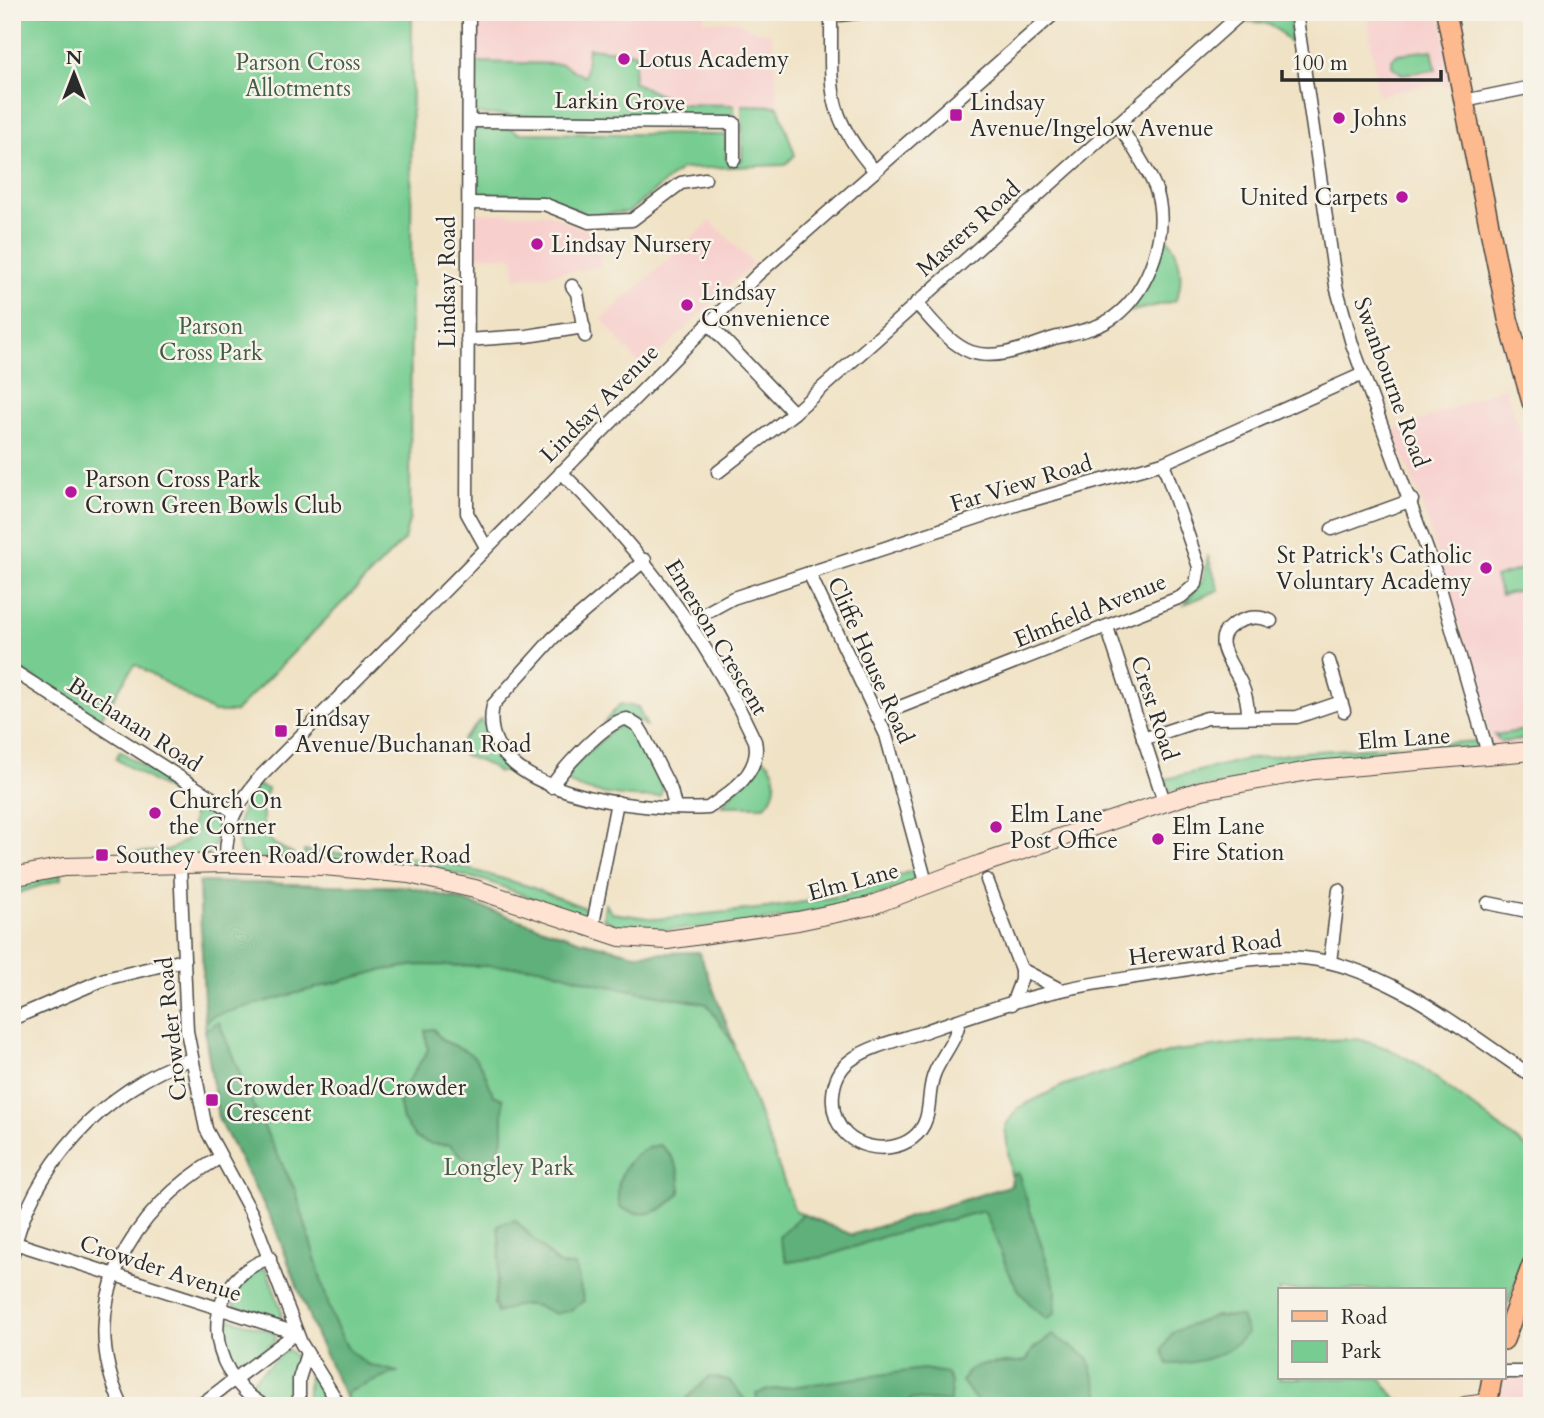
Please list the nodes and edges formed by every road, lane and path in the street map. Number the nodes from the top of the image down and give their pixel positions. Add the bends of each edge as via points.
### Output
1 (469, 12) edge
2 (864, 12) edge
3 (1056, 12) edge
4 (1243, 12) edge
5 (1296, 12) edge
6 (1446, 12) edge
7 (831, 14) edge
8 (1532, 87) edge
9 (1464, 101) junction
10 (469, 121) junction
11 (1118, 123) junction
12 (734, 160) dead end
13 (875, 172) junction
14 (705, 179) dead end
15 (468, 203) junction
16 (572, 286) dead end
17 (916, 303) junction
18 (708, 323) junction
19 (467, 340) junction
20 (1363, 374) junction
21 (1532, 402) edge
22 (794, 413) junction
23 (1163, 463) junction
24 (561, 472) junction
25 (718, 472) dead end
26 (1412, 500) junction
27 (1332, 529) dead end
28 (486, 547) junction
29 (645, 560) junction
30 (809, 573) junction
31 (1270, 621) dead end
32 (688, 622) junction
33 (1107, 628) junction
34 (1329, 661) dead end
35 (12, 670) edge
36 (877, 716) junction
37 (1248, 716) junction
38 (1143, 739) junction
39 (1532, 751) edge
40 (1489, 757) junction
41 (551, 787) junction
42 (1164, 801) junction
43 (617, 802) junction
44 (675, 807) junction
45 (234, 812) junction
46 (226, 863) junction
47 (180, 864) junction
48 (12, 877) edge
49 (988, 880) dead end
50 (927, 886) junction
51 (1339, 890) dead end
52 (1488, 903) dead end
53 (1532, 912) edge
54 (592, 929) junction
55 (184, 960) junction
56 (1330, 962) junction
57 (1021, 970) junction
58 (1062, 990) junction
59 (1012, 1004) junction
60 (12, 1019) edge
61 (959, 1020) junction
62 (191, 1059) junction
63 (1532, 1076) edge
64 (219, 1157) junction
65 (14, 1243) edge
66 (12, 1257) edge
67 (270, 1258) junction
68 (1532, 1265) edge
69 (114, 1276) junction
70 (221, 1310) junction
71 (296, 1333) junction
72 (1506, 1335) edge
73 (307, 1353) junction
74 (1506, 1372) edge
75 (1532, 1373) edge
76 (234, 1380) junction
77 (1492, 1380) edge
78 (337, 1405) edge
79 (1487, 1405) edge
80 (122, 1406) edge
81 (199, 1406) edge
82 (265, 1406) edge
83 (299, 1406) edge
84 (1465, 1406) edge

1 - 10 street, Lindsay Road
2 - 7 street
3 - 13 street, Lindsay Avenue
4 - 11 street, Masters Road
5 - 20 street, Swanbourne Road via 1336,286
6 - 9 main road
7 - 13 street via 833,103 844,132
8 - 9 street
9 - 21 main road via 1508,319
10 - 12 street, Larkin Grove via 734,123
10 - 15 street, Lindsay Road
11 - 17 street, Masters Road
11 - 17 street via 1155,188 1160,221 1153,265 1114,317 992,354 972,352 957,344
13 - 18 street, Lindsay Avenue
14 - 15 street via 681,183 624,222 589,222 544,204
15 - 19 street, Lindsay Road
16 - 19 street via 584,331
17 - 22 street, Masters Road
18 - 22 street
18 - 24 street, Lindsay Avenue
19 - 28 street, Lindsay Road via 467,513
20 - 23 street, Far View Road
20 - 26 street, Swanbourne Road
22 - 25 street, Masters Road
23 - 30 street, Far View Road via 1022,503
23 - 33 street, Elmfield Avenue via 1199,576 1181,597
24 - 28 street, Lindsay Avenue
24 - 29 street, Emerson Crescent
26 - 27 street
26 - 40 street, Swanbourne Road
28 - 45 street, Lindsay Avenue via 261,776
29 - 32 street, Emerson Crescent
29 - 41 street, Emerson Crescent via 554,638 493,705 490,723 499,746 530,777
30 - 32 street, Far View Road via 733,598
30 - 36 street, Cliffe House Road
31 - 37 street via 1244,620 1227,629 1223,637 1226,658 1245,693
32 - 44 street, Emerson Crescent via 757,750 746,777 720,800 708,808
33 - 36 street, Elmfield Avenue
33 - 38 street, Crest Road
34 - 37 street via 1342,706 1297,717
35 - 45 street, Buchanan Road
36 - 50 street, Cliffe House Road
37 - 38 street via 1207,718
38 - 42 street, Crest Road
39 - 40 street, Elm Lane
40 - 42 street, Elm Lane via 1314,770
41 - 43 street, Emerson Crescent
41 - 44 street via 612,723 627,719 638,726
42 - 50 street, Elm Lane
43 - 44 street, Emerson Crescent
43 - 54 street
45 - 46 street, Lindsay Avenue via 228,825
46 - 47 street, Elm Lane
46 - 54 street, Elm Lane via 324,866 432,878
47 - 48 street, Elm Lane via 64,867
47 - 55 street, Crowder Road
49 - 57 street
50 - 54 street, Elm Lane via 833,915 696,937 644,940
51 - 56 street
52 - 53 street
55 - 60 street via 105,979
55 - 62 street, Crowder Road
56 - 58 street, Hereward Road via 1249,960
56 - 63 street, Hereward Road via 1377,977
57 - 58 street
57 - 59 street
58 - 59 street, Hereward Road
59 - 61 street, Hereward Road
61 - 61 street, Hereward Road via 865,1052 846,1065 835,1082 833,1102 834,1115 847,1135 869,1146 892,1148 920,1131 933,1076
62 - 64 street, Crowder Road via 206,1129
62 - 65 street via 123,1091 86,1124 34,1198
64 - 67 street, Crowder Road
64 - 69 street via 176,1185 145,1218
65 - 66 street
65 - 69 street, Crowder Avenue
67 - 70 street via 251,1264 225,1294
67 - 71 street, Crowder Road
68 - 72 main road
69 - 70 street, Crowder Avenue
69 - 80 street via 105,1340
70 - 71 street, Crowder Avenue
70 - 76 street via 216,1328 218,1349
71 - 73 street, Crowder Road
71 - 76 street
73 - 78 street, Crowder Road
73 - 83 street via 299,1379
74 - 75 street
76 - 81 street
76 - 82 street
77 - 79 main road
79 - 84 street

